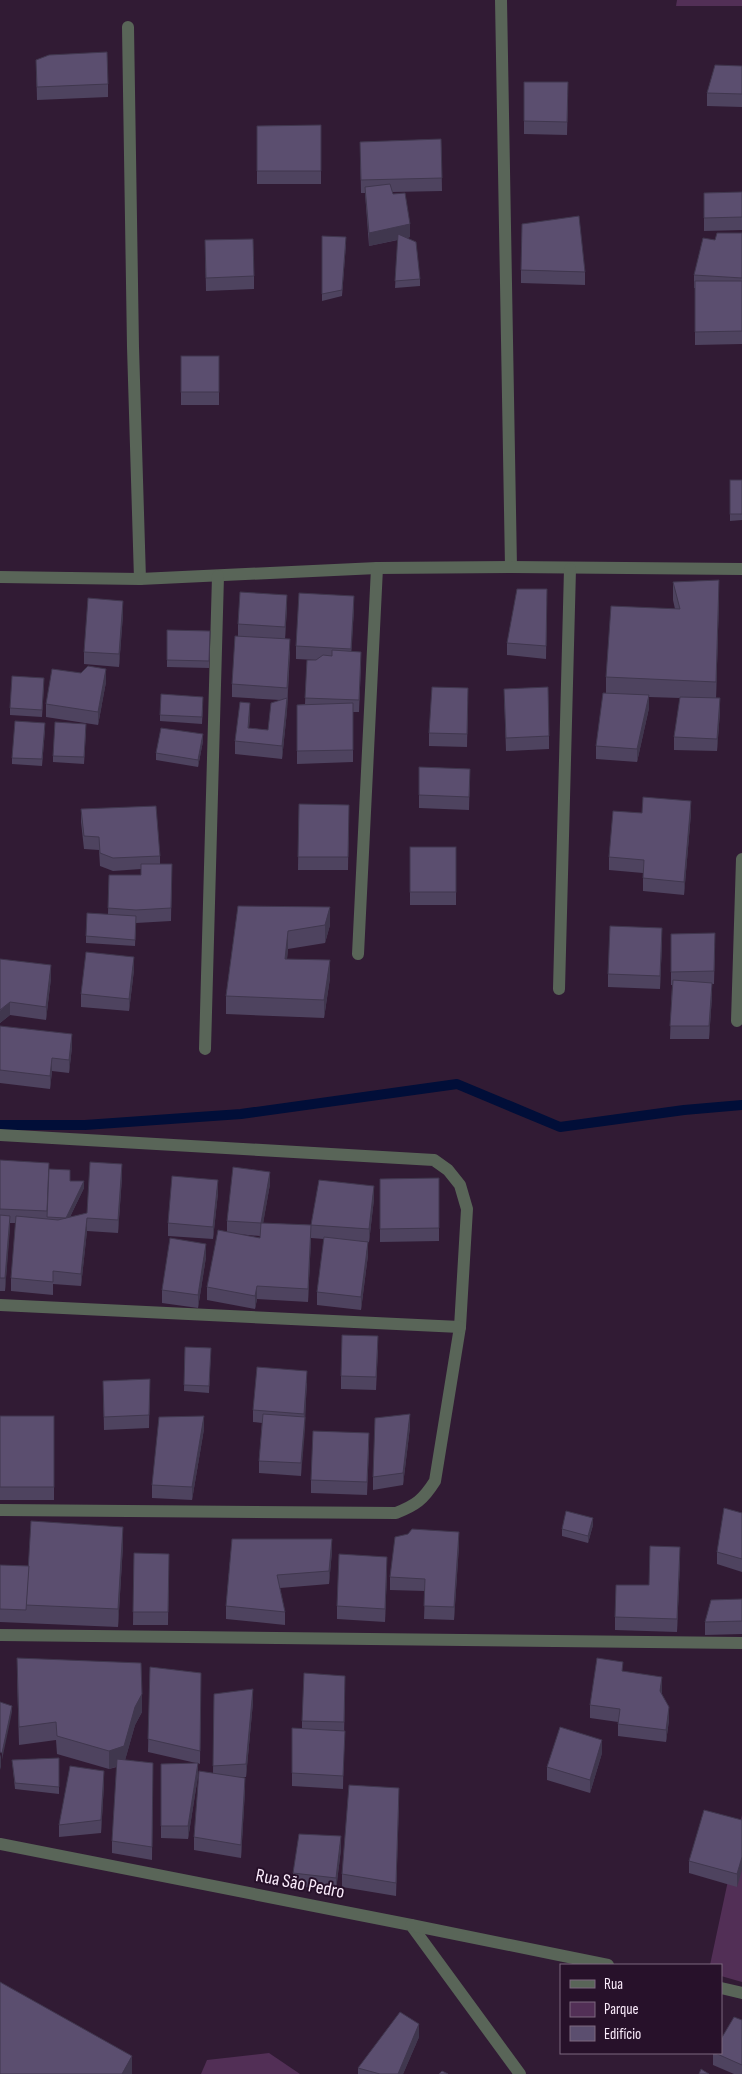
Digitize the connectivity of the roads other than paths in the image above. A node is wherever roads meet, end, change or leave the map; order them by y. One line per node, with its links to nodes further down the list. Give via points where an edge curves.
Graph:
1 (501, 0): 3 (street)
2 (128, 27): 9 (street)
3 (511, 567): 4 (street); 5 (street)
4 (377, 568): 7 (street); 11 (street)
5 (570, 569): 6 (street); 12 (street)
6 (742, 569)
7 (218, 576): 9 (street); 14 (street)
8 (0, 577): 9 (street)
9 (140, 579)
10 (742, 859): 13 (street)
11 (358, 954)
12 (559, 990)
13 (737, 1021)
14 (205, 1049)
15 (0, 1135): 17 (street, via 434,1160 460,1185 467,1209)
16 (0, 1306): 17 (street)
17 (460, 1327): 18 (street, via 435,1481 414,1506 396,1513)
18 (0, 1510)
19 (0, 1636): 20 (street)
20 (742, 1643)
21 (0, 1844): 22 (street, Rua São Pedro)
22 (411, 1924): 23 (street, Rua São Pedro); 26 (street)
23 (603, 1964)
24 (722, 1988): 25 (street)
25 (742, 1993)
26 (520, 2074)

